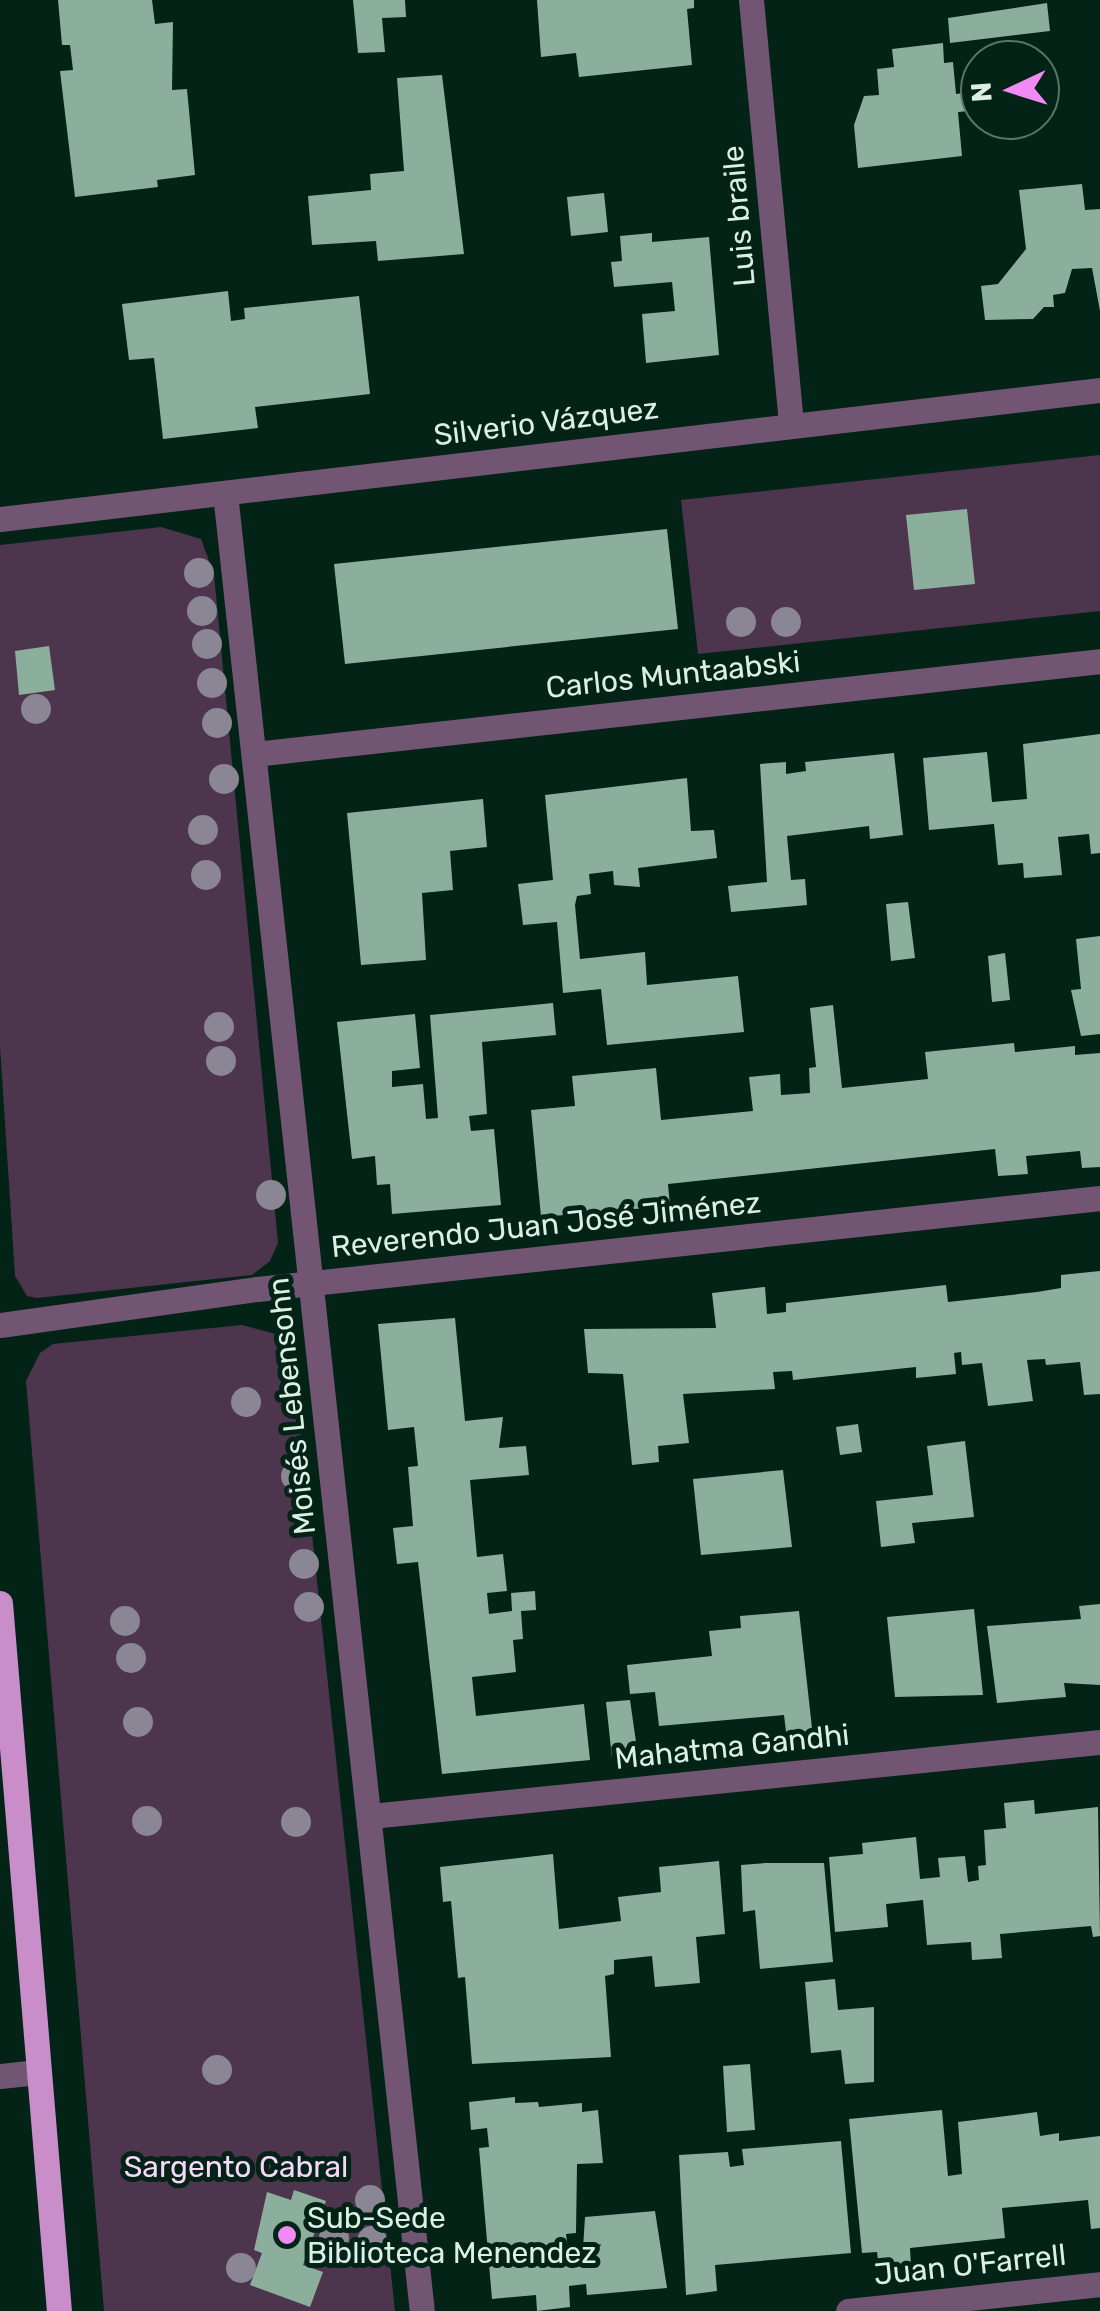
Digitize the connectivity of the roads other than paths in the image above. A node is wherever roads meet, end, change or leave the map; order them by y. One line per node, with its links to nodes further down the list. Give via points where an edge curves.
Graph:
1 (751, 0): 3 (street, Luis braile)
2 (1100, 390): 3 (street, Silverio Vázquez)
3 (791, 425): 4 (street, Silverio Vázquez)
4 (225, 494): 5 (street, Silverio Vázquez); 7 (street, Moisés Lebensohn)
5 (0, 519)
6 (1100, 661): 7 (street, Carlos Muntaabski)
7 (254, 754): 9 (street, Moisés Lebensohn)
8 (1100, 1198): 9 (street, Reverendo Juan José Jiménez)
9 (310, 1283): 10 (street, Reverendo Juan José Jiménez); 13 (street, Moisés Lebensohn)
10 (0, 1324)
11 (0, 1603): 14 (main road)
12 (1100, 1742): 13 (street, Mahatma Gandhi)
13 (371, 1816): 18 (street, Moisés Lebensohn)
14 (38, 2072): 15 (street); 17 (main road)
15 (0, 2076)
16 (1100, 2284): 19 (street, Juan O'Farrell)
17 (59, 2311)
18 (422, 2311)
19 (848, 2311)

